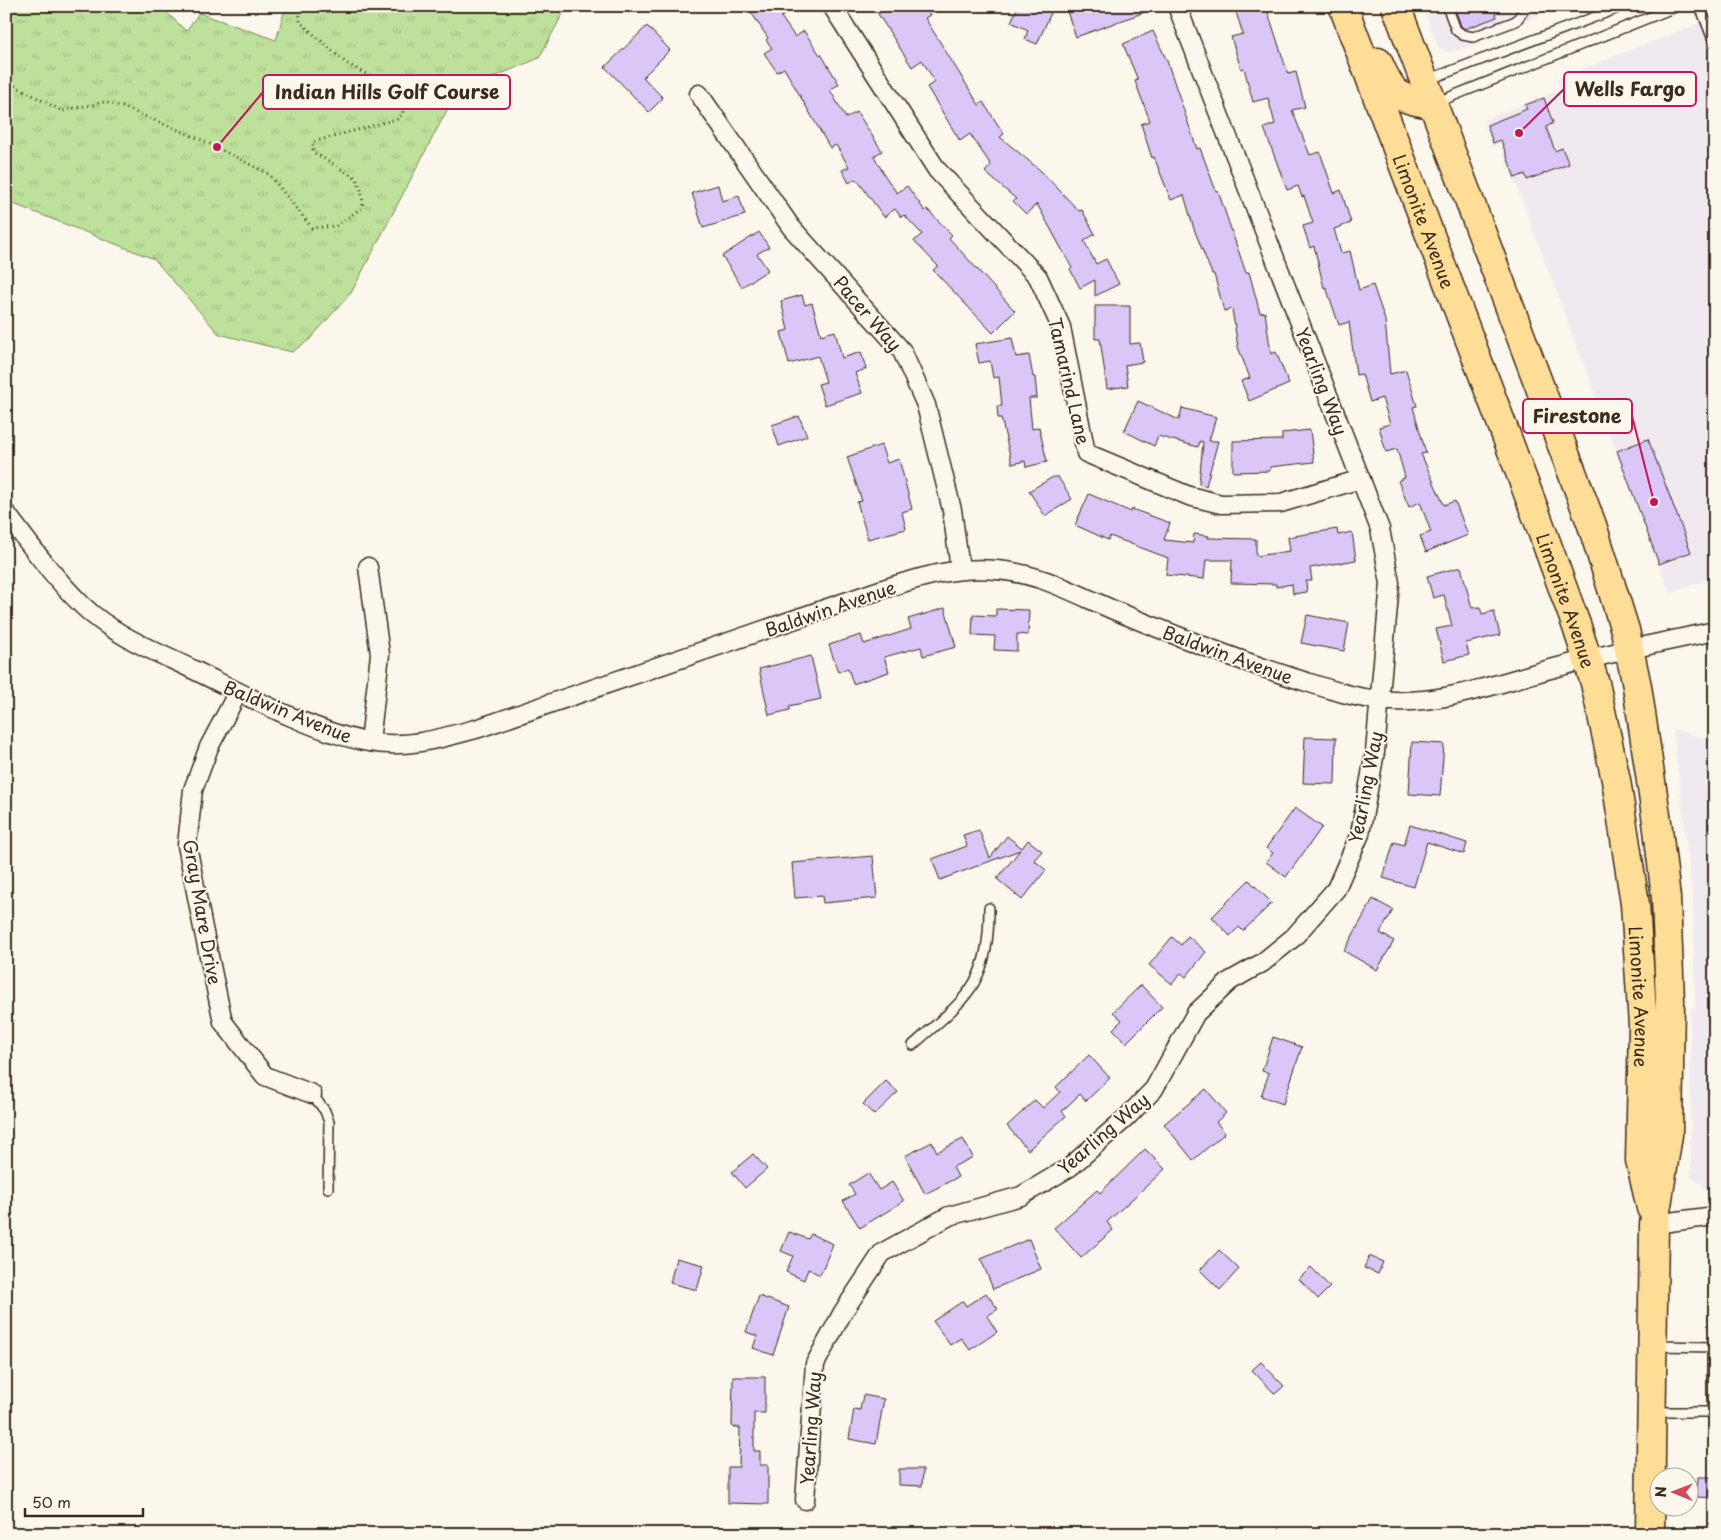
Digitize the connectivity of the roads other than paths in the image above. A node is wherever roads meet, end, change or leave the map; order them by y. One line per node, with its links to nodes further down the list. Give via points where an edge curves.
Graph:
1 (832, 6): 14 (street, Tamarind Lane, via 937,170 1038,277 1061,326 1086,453 1189,496 1221,504 1281,503)
2 (1177, 6): 14 (street, Yearling Way)
3 (1343, 6): 20 (main road, Limonite Avenue)
4 (1357, 6): 12 (main road, via 1390,88 1406,100)
5 (1396, 6): 12 (main road, Limonite Avenue)
6 (1447, 6): 7 (lane, via 1456,30 1473,37 1516,21 1524,10)
7 (1522, 6)
8 (1624, 6): 12 (lane)
9 (1678, 6): 12 (lane)
10 (1700, 6): 11 (lane)
11 (1715, 45)
12 (1428, 92): 19 (main road, Limonite Avenue, via 1592,525)
13 (699, 94): 17 (street, Pacer Way, via 790,227 902,351 926,404 952,510)
14 (1360, 478): 22 (street, Yearling Way, via 1380,529 1390,583)
15 (6, 513): 21 (street, Baldwin Avenue, via 40,559 84,607 143,646)
16 (368, 567): 23 (street, via 380,654)
17 (960, 569): 22 (street, Baldwin Avenue, via 999,570 1036,577 1197,645 1314,684); 23 (street, Baldwin Avenue, via 922,576 882,589 479,728 421,744)
18 (1715, 631): 19 (street, Baldwin Avenue)
19 (1630, 649): 20 (street, Baldwin Avenue); 29 (main road, Limonite Avenue, via 1666,898 1670,1001 1668,1135)
20 (1588, 659): 22 (street, Baldwin Avenue, via 1464,694 1423,702); 29 (main road, Limonite Avenue, via 1616,780 1636,904 1643,1026 1640,1160)
21 (238, 692): 23 (street, Baldwin Avenue, via 336,734); 26 (street, Gray Mare Drive, via 209,747 193,790 187,845 224,1022 265,1076)
22 (1379, 700): 34 (street, Yearling Way, via 1375,752 1360,834 1336,889 1294,937 1262,963 1230,981 1196,1012 1154,1089 1070,1167 1021,1196 949,1216 882,1253 843,1312 815,1364)
23 (370, 742)
24 (989, 908): 25 (lane, via 984,960 972,989)
25 (913, 1045)
26 (312, 1094): 27 (lane, via 329,1122)
27 (328, 1188)
28 (1715, 1216): 29 (street)
29 (1654, 1224): 30 (main road, Limonite Avenue)
30 (1653, 1346): 31 (lane); 32 (main road, Limonite Avenue)
31 (1713, 1347): 33 (lane)
32 (1652, 1412): 33 (lane); 35 (main road, Limonite Avenue)
33 (1713, 1412)
34 (805, 1500)
35 (1650, 1534)

